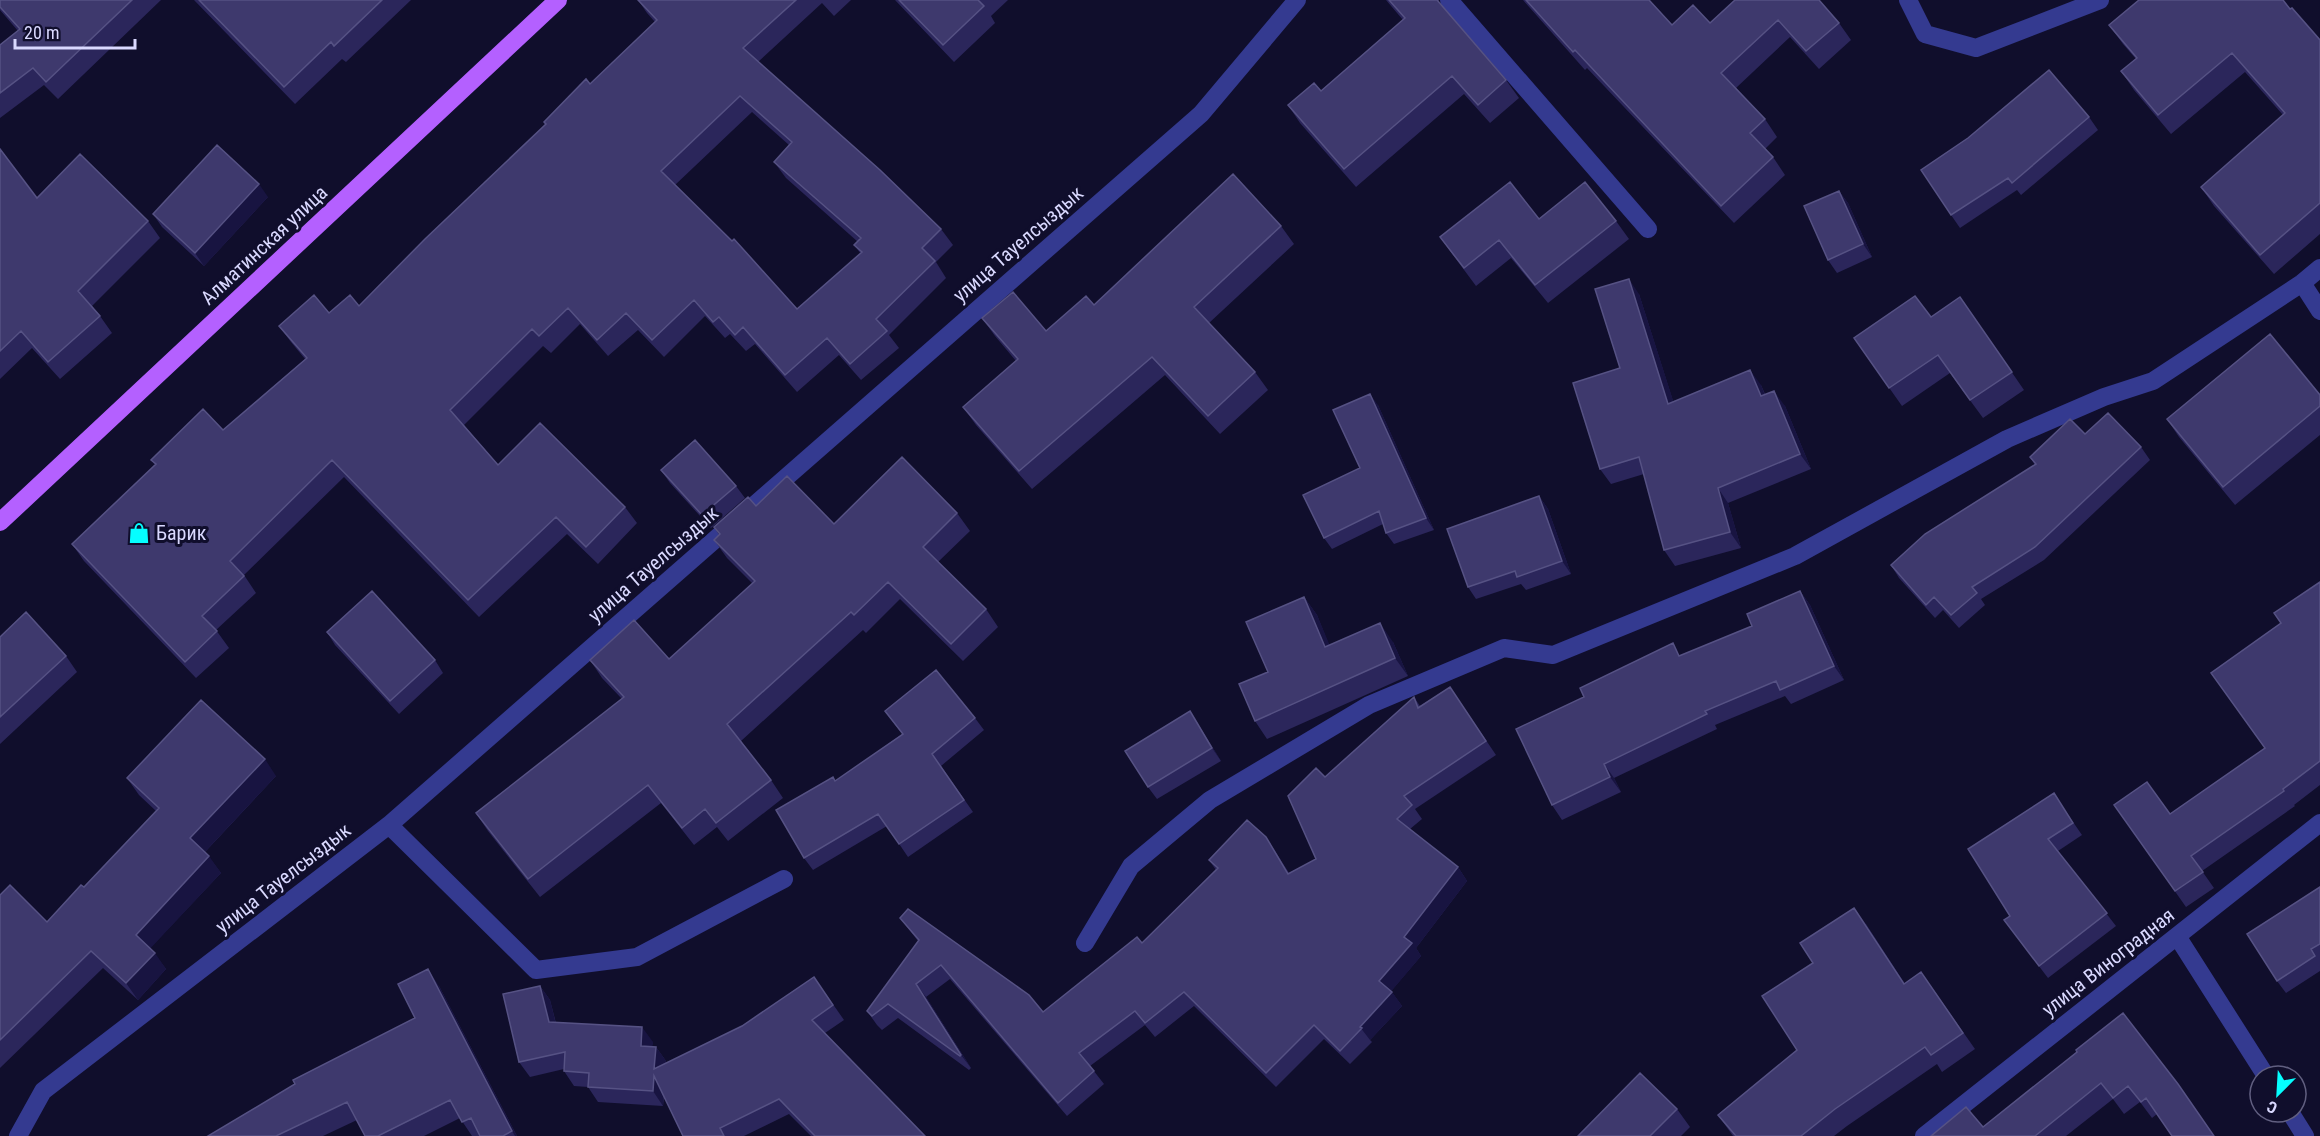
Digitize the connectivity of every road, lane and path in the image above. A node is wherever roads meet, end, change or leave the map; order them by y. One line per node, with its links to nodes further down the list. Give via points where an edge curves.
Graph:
1 (558, 0): 10 (main road, Алматинская улица)
2 (1297, 0): 12 (street, улица Тауелсыздык, via 1201,114)
3 (1449, 0): 6 (street)
4 (1908, 0): 5 (street, via 1925,34 1976,48)
5 (2100, 0)
6 (1648, 229)
7 (2320, 268): 8 (street)
8 (2302, 283): 9 (street); 15 (street, via 2153,381 2104,397 2007,439 1795,556 1553,655 1504,648 1369,705 1210,800 1131,866)
9 (2320, 311)
10 (0, 522)
11 (2320, 823): 14 (street, улица Виноградная)
12 (389, 825): 13 (street, via 536,970 637,957); 17 (street, улица Тауелсыздык, via 43,1091)
13 (784, 879)
14 (2176, 936): 16 (street); 18 (street, улица Виноградная)
15 (1084, 943)
16 (2258, 1064)
17 (18, 1136)
18 (1924, 1136)

